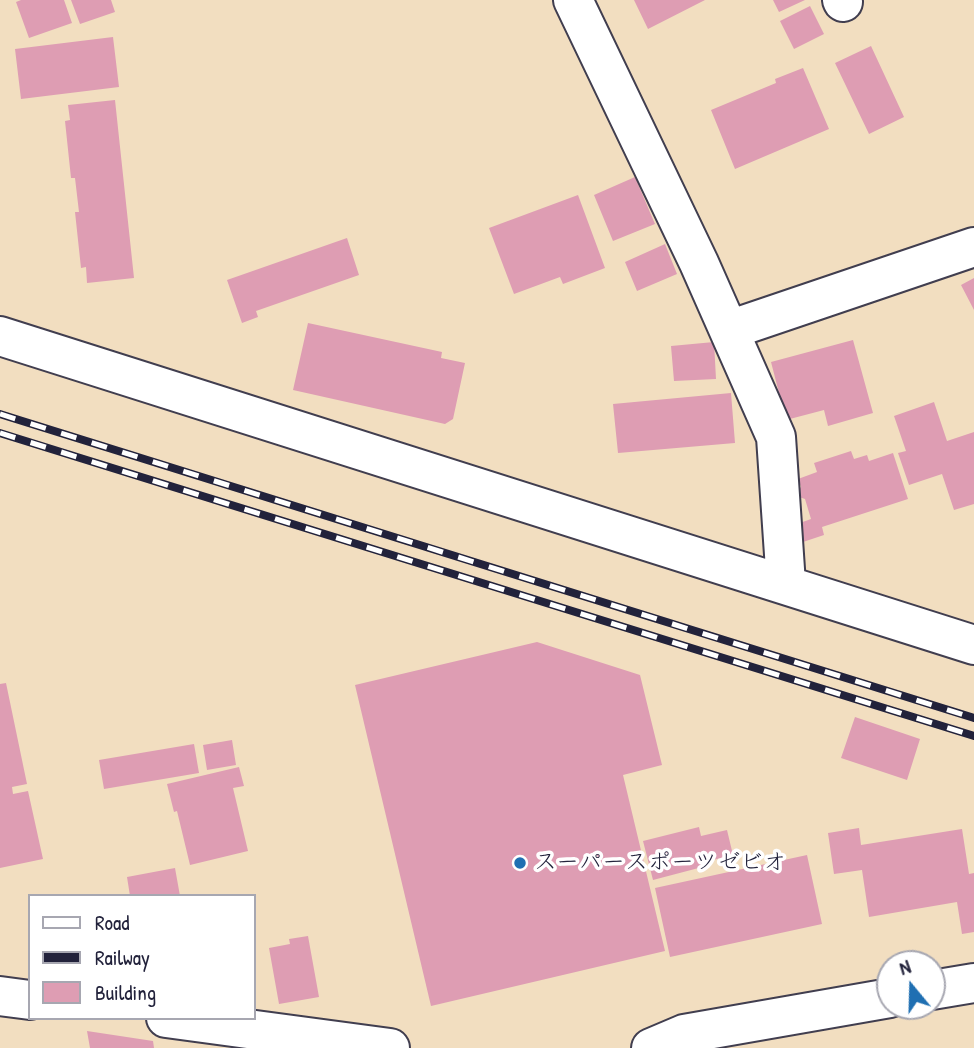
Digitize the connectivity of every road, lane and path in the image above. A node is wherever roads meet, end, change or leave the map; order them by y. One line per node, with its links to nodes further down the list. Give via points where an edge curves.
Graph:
1 (573, 0): 3 (main road)
2 (974, 247): 3 (main road)
3 (729, 330): 5 (main road, via 776,437)
4 (0, 335): 5 (main road)
5 (786, 584): 6 (main road)
6 (974, 645)
7 (974, 983): 8 (main road)
8 (946, 988)
9 (0, 996): 10 (main road)
10 (28, 1000)
11 (876, 1000): 14 (main road, via 684,1034)
12 (181, 1020): 13 (main road)
13 (390, 1048)
14 (651, 1048)

